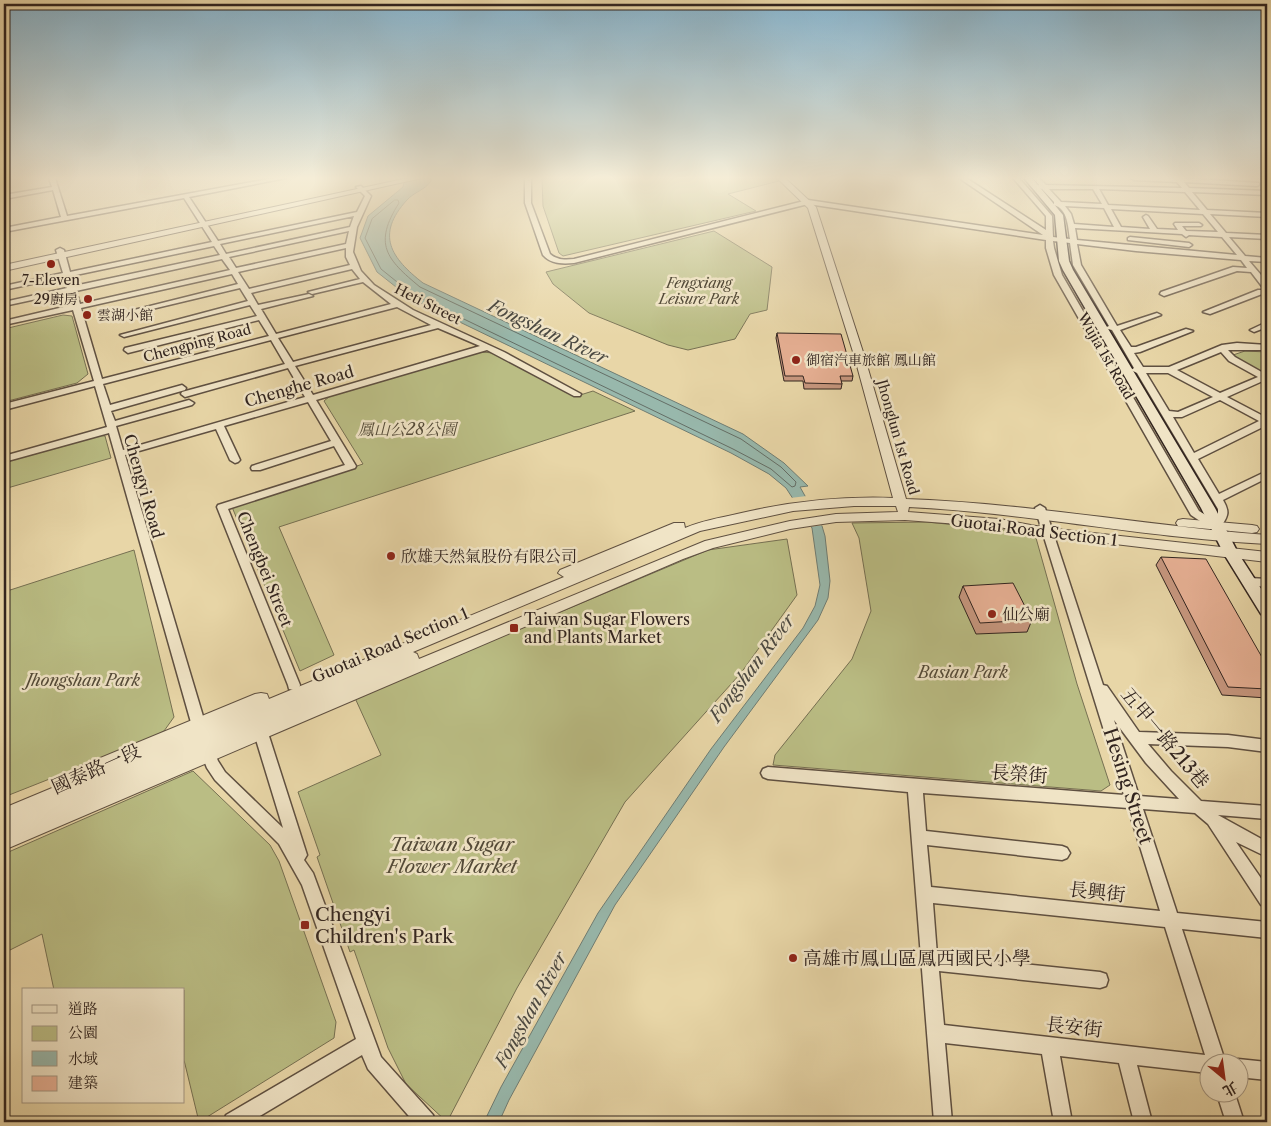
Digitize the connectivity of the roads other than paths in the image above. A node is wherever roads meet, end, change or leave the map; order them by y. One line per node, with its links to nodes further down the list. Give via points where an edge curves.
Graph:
1 (163, 231): 27 (street)
2 (207, 231): 24 (street)
3 (278, 231): 24 (street)
4 (342, 231): 28 (street)
5 (353, 231): 25 (street, Heti Street)
6 (538, 231): 7 (street, via 550,259 565,262)
7 (692, 231)
8 (819, 231): 93 (street, Jhonglun 1st Road)
9 (999, 231): 23 (street)
10 (1044, 231): 23 (street)
11 (1050, 231): 23 (street, Wujia 1st Road)
12 (1061, 231): 23 (main road, Wujia 1st Road)
13 (1068, 231): 23 (street, Wujia 1st Road)
14 (1123, 231): 22 (street)
15 (1148, 231): 16 (street)
16 (1155, 231): 19 (street)
17 (1183, 231): 19 (street)
18 (1219, 231): 20 (street)
19 (1185, 233): 20 (street); 22 (street, via 1190,242)
20 (1223, 235): 21 (street); 29 (street)
21 (1267, 237)
22 (1130, 239): 26 (street)
23 (1062, 240): 26 (street); 38 (street, Wujia 1st Road, via 1052,260); 39 (main road, Wujia 1st Road, via 1064,261); 40 (street, Wujia 1st Road)
24 (216, 244): 28 (street); 36 (street)
25 (349, 245): 32 (street, Heti Street); 35 (street)
26 (1136, 249): 29 (street)
27 (61, 253): 31 (street); 33 (street); 36 (street, Chengyi Road)
28 (224, 256): 35 (street); 44 (street)
29 (1243, 259): 30 (street); 34 (street)
30 (1267, 260)
31 (4, 261)
32 (354, 266): 37 (street, Heti Street); 43 (street)
33 (4, 268)
34 (1251, 270): 41 (street); 46 (street, via 1236,269)
35 (234, 271): 43 (street); 49 (street)
36 (68, 275): 42 (street); 44 (street, Chengyi Road)
37 (364, 280): 48 (street, Heti Street); 50 (street)
38 (1065, 286): 39 (street); 57 (street, Wujia 1st Road)
39 (1078, 286): 40 (street); 58 (main road, Wujia 1st Road)
40 (1090, 287): 59 (street, Wujia 1st Road)
41 (1267, 287)
42 (4, 288)
43 (244, 289): 50 (street); 53 (street)
44 (73, 290): 47 (street); 49 (street, Chengyi Road)
45 (1267, 292): 51 (street)
46 (1164, 294)
47 (4, 304)
48 (396, 305): 56 (street, Heti Street); 63 (street, Chengping Road)
49 (78, 307): 54 (street); 74 (street, Chengyi Road)
50 (256, 309): 62 (street); 63 (street); 67 (street)
51 (1208, 312)
52 (1156, 315): 59 (street)
53 (110, 317)
54 (4, 323)
55 (1267, 324): 61 (street)
56 (439, 325): 64 (street, Heti Street); 69 (street)
57 (1089, 328): 58 (street); 70 (street, Wujia 1st Road)
58 (1102, 328): 59 (street); 71 (main road, Wujia 1st Road)
59 (1114, 328): 68 (street, Wujia 1st Road)
60 (1189, 330): 68 (street, via 1137,350)
61 (1254, 330)
62 (124, 335)
63 (273, 337): 69 (street); 74 (street, Chengping Road)
64 (487, 347): 75 (street, Heti Street); 77 (street, Chenghe Road)
65 (1267, 347): 66 (street)
66 (1222, 348): 72 (street); 73 (street, via 1232,359)
67 (128, 350)
68 (1128, 350): 71 (street, Wujia 1st Road)
69 (290, 365): 77 (street); 80 (street)
70 (1113, 370): 71 (street); 99 (street, Wujia 1st Road, via 1196,513)
71 (1134, 370): 72 (street); 81 (street, Wujia 1st Road); 99 (main road, Wujia 1st Road)
72 (1170, 370): 76 (street)
73 (1266, 378): 76 (street)
74 (100, 382): 79 (street, Chengping Road); 80 (street, Chengyi Road)
75 (577, 394)
76 (1220, 397): 81 (street, via 1179,414); 82 (street)
77 (310, 398): 83 (street, Chenghe Road); 85 (street)
78 (189, 403): 84 (street)
79 (4, 407)
80 (107, 409): 84 (street, Chengyi Road)
81 (1166, 414): 87 (street, Wujia 1st Road)
82 (1267, 421): 87 (street)
83 (219, 425): 86 (street, Chenghe Road); 89 (street)
84 (111, 427): 86 (street, Chengyi Road); 88 (street)
85 (337, 442): 90 (street); 106 (street, Chengbei Street, via 351,466 222,507)
86 (119, 454): 109 (street, Chengyi Road)
87 (1192, 458): 92 (street, Wujia 1st Road)
88 (4, 459)
89 (235, 460)
90 (256, 468)
91 (1267, 474): 92 (street, via 1223,497)
92 (1216, 497): 99 (street, Wujia 1st Road, via 1223,509)
93 (901, 505): 94 (street, Guotai Road Section 1); 94 (street, Guotai Road Section 1); 96 (street, Guotai Road Section 1, via 974,520); 96 (street, Guotai Road Section 1, via 946,495)
94 (830, 508): 95 (street); 95 (street)
95 (787, 514): 106 (street, Guotai Road Section 1, via 740,510 655,534); 107 (street, Guotai Road Section 1, via 678,556); 109 (street, Guotai Road Section 1, via 705,536)
96 (1044, 520): 99 (street, Guotai Road Section 1); 99 (street, Guotai Road Section 1); 105 (street, Hesing Street)
97 (1267, 531): 99 (street)
98 (1267, 540): 99 (street)
99 (1224, 541): 100 (street); 101 (street); 102 (main road, Wujia 1st Road)
100 (1267, 549)
101 (1267, 557)
102 (1250, 582): 103 (street); 104 (main road, Wujia 1st Road)
103 (1267, 583)
104 (1267, 610)
105 (1092, 673): 108 (street, 五甲一路213巷); 114 (street, Hesing Street)
106 (294, 686): 109 (street, Guotai Road Section 1)
107 (262, 732): 109 (street, Guotai Road Section 1); 125 (street)
108 (1136, 738): 110 (street, via 1228,741); 116 (street, 五甲一路213巷)
109 (203, 739): 112 (street, Guotai Road Section 1); 115 (street, Guotai Road Section 1); 118 (street, 國泰路一段); 125 (street, Chengyi Road, via 220,776 284,839)
110 (1267, 746)
111 (768, 773): 113 (street, 長榮街)
112 (127, 784): 120 (street, 國泰路一段); 122 (street, Guotai Road Section 1)
113 (915, 786): 114 (street, 長榮街); 121 (street)
114 (1134, 802): 116 (street, 長榮街); 128 (street, Hesing Street)
115 (4, 806)
116 (1197, 806): 117 (street, 長榮街); 119 (street, 五甲一路213巷)
117 (1267, 812)
118 (4, 816)
119 (1212, 818): 123 (street, 五甲一路213巷); 127 (street)
120 (4, 832)
121 (918, 837): 124 (street); 126 (street)
122 (4, 842)
123 (1267, 850)
124 (1062, 853)
125 (307, 880): 133 (street)
126 (923, 894): 128 (street, 長興街); 130 (street)
127 (1267, 900)
128 (1171, 920): 129 (street, 長興街); 135 (street, Hesing Street)
129 (1267, 930)
130 (929, 962): 131 (street); 132 (street)
131 (1100, 980)
132 (935, 1033): 134 (street, 長安街); 143 (street)
133 (366, 1043): 141 (street); 142 (street, via 374,1063)
134 (1049, 1046): 136 (street, 長安街); 144 (street)
135 (1214, 1054)
136 (1126, 1055): 137 (street, 長安街); 145 (street)
137 (1198, 1063)
138 (1248, 1069): 139 (street)
139 (1267, 1071)
140 (1230, 1104): 146 (street)
141 (240, 1121)
142 (426, 1122)
143 (943, 1122)
144 (1063, 1122)
145 (1143, 1122)
146 (1236, 1122)

